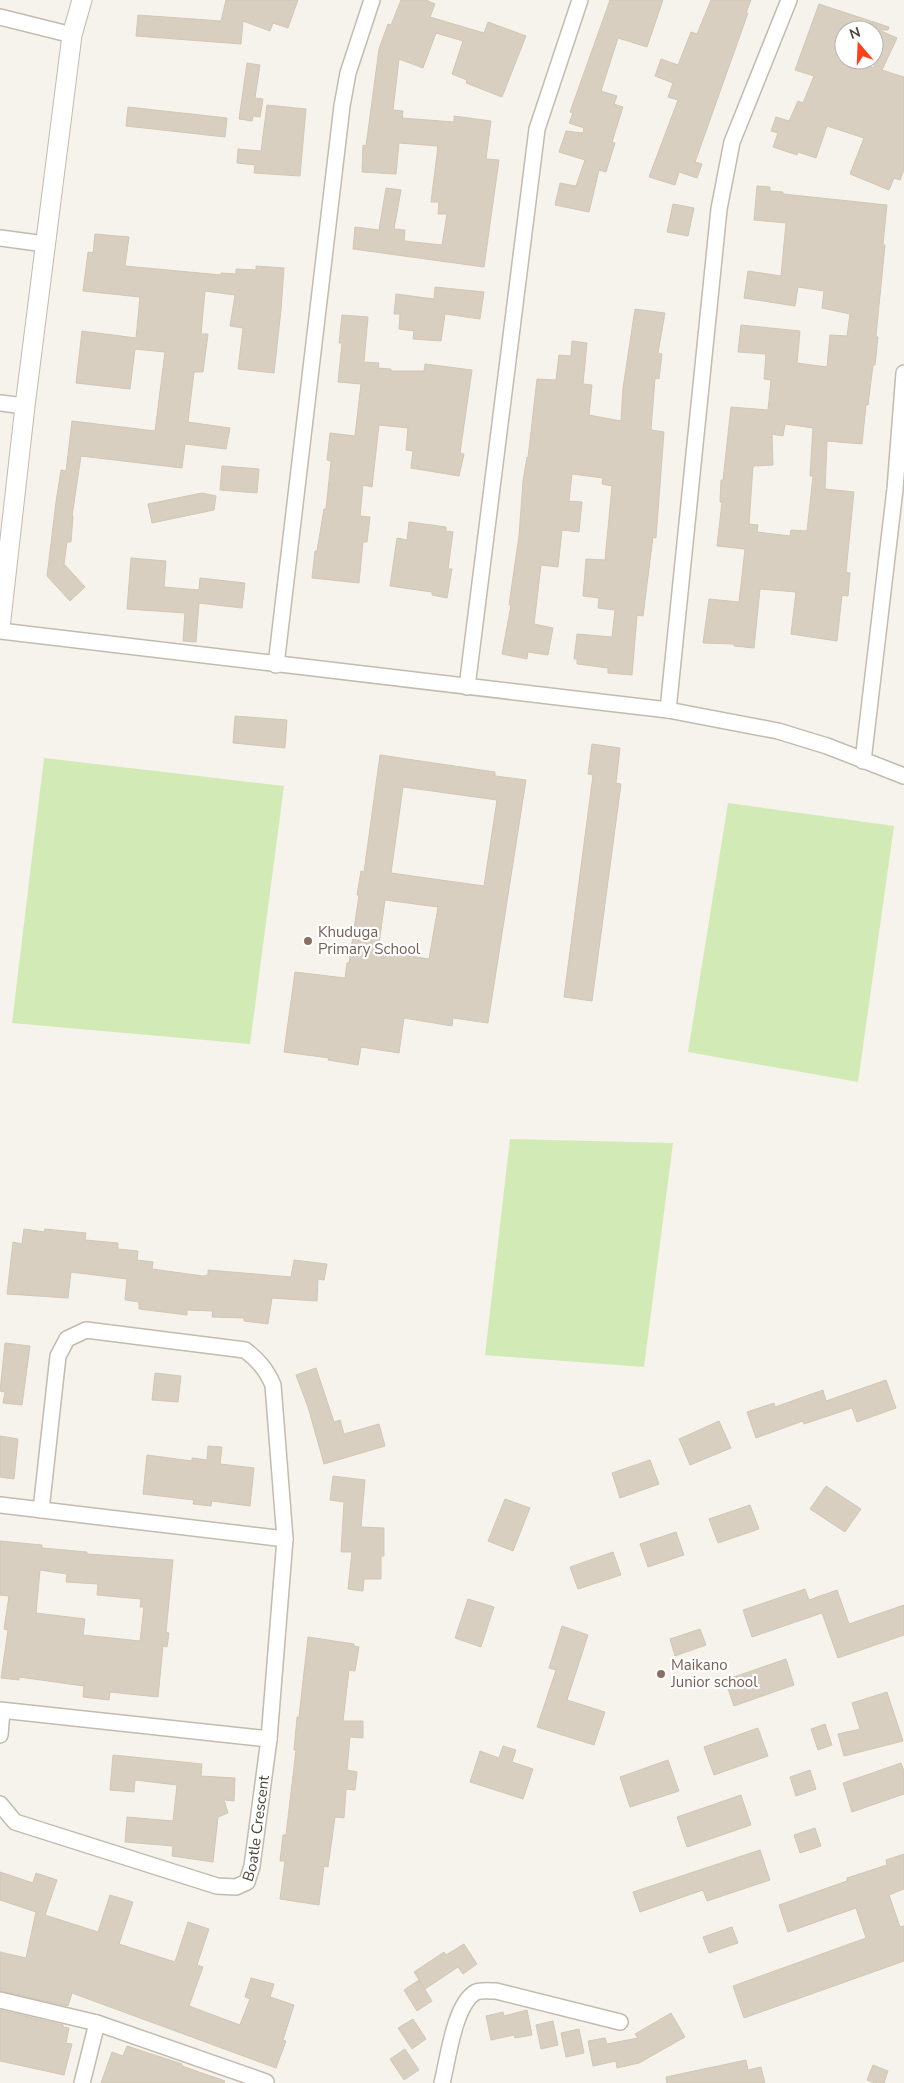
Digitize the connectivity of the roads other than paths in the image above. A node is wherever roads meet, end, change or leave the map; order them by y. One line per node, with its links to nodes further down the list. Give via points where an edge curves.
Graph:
1 (82, 0): 6 (street)
2 (372, 0): 13 (street, via 348,73 342,106)
3 (580, 0): 14 (street, via 537,129)
4 (789, 0): 15 (street, via 732,142 719,209)
5 (0, 17): 6 (street)
6 (72, 35): 8 (street)
7 (0, 238): 8 (street)
8 (45, 244): 11 (street)
9 (904, 374): 16 (street, via 895,489)
10 (0, 403): 11 (street)
11 (25, 406): 12 (street)
12 (0, 630): 13 (street)
13 (276, 665): 14 (street)
14 (467, 687): 15 (street)
15 (668, 710): 16 (street, via 778,731)
16 (862, 761): 17 (street)
17 (904, 776)
18 (0, 1505): 19 (street)
19 (41, 1510): 20 (street); 20 (street, Boatle Crescent, via 58,1356 67,1339 86,1330 245,1350 258,1360 274,1385)
20 (285, 1539): 23 (street, Boatle Crescent)
21 (1, 1710): 22 (street); 23 (street)
22 (0, 1735)
23 (269, 1738): 24 (street, Boatle Crescent, via 252,1866 246,1882 236,1887 217,1886 15,1822)
24 (0, 1804)
25 (0, 2000): 27 (street)
26 (620, 2022): 30 (street, via 496,1991 478,1991 467,1999 460,2012)
27 (97, 2023): 28 (street); 29 (street)
28 (266, 2082)
29 (82, 2083)
30 (442, 2083)

